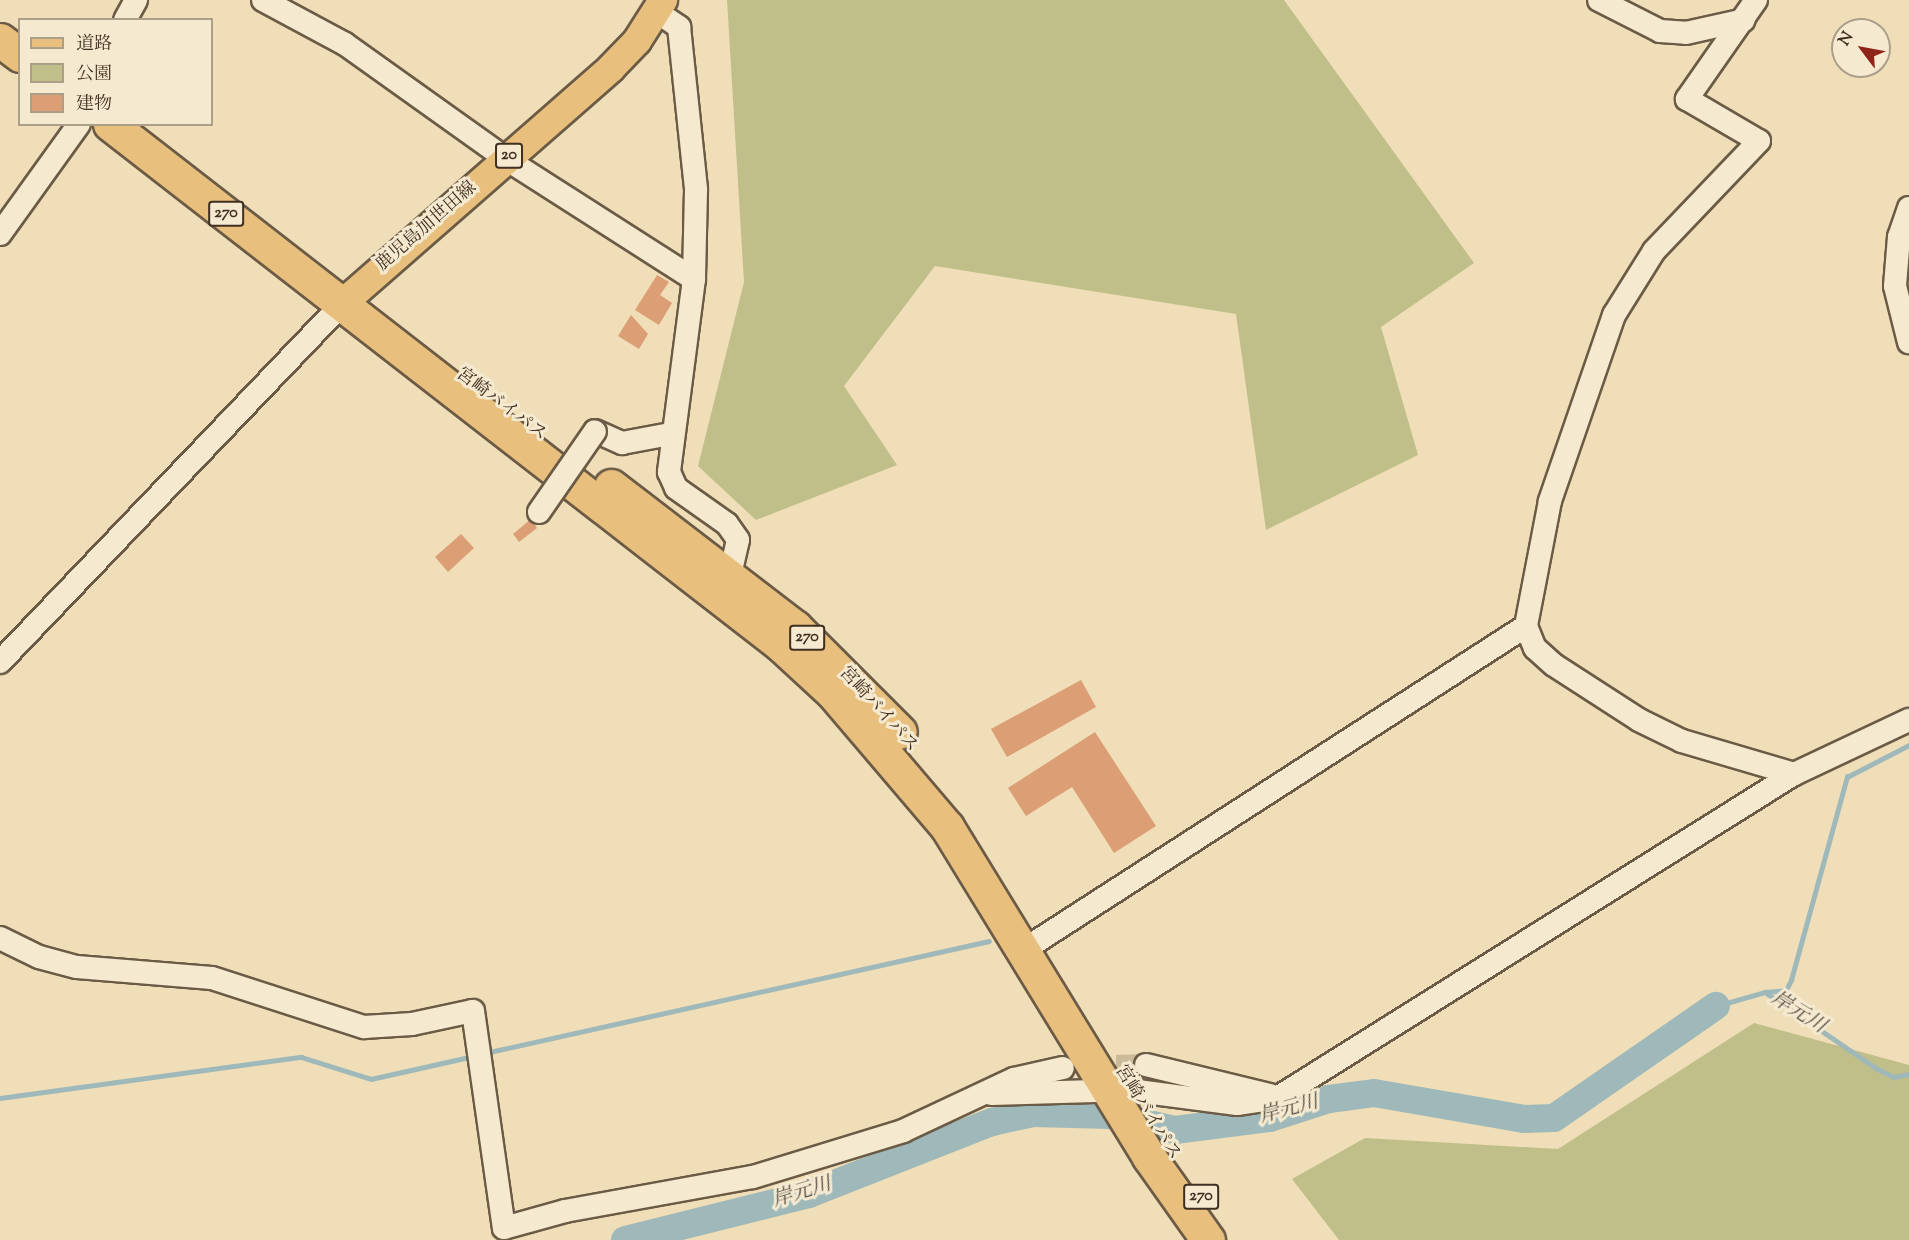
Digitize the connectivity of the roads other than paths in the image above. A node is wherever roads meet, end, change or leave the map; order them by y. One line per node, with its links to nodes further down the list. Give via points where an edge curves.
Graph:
1 (136, 0): 6 (street)
2 (263, 0): 12 (street, via 345,44)
3 (1599, 0): 7 (street, via 1660,31 1686,33)
4 (1756, 0): 7 (street)
5 (660, 6): 12 (main road, 鹿児島加世田線 / 20, via 611,68); 16 (street, via 679,27 696,190)
6 (126, 18)
7 (1744, 20): 22 (street, via 1687,99 1759,141 1654,251 1614,315 1550,501)
8 (0, 40): 9 (highway)
9 (18, 54)
10 (77, 126): 13 (street)
11 (113, 126): 17 (highway, 宮崎バイパス / 270)
12 (506, 159): 16 (street); 17 (main road, 鹿児島加世田線 / 20)
13 (8, 200): 15 (street)
14 (1909, 208): 18 (street, via 1899,237 1895,286)
15 (0, 234)
16 (694, 279): 19 (street)
17 (343, 303): 21 (highway, 宮崎バイパス / 270, via 437,357); 23 (street); 27 (highway, 宮崎バイパス / 270, via 425,374 781,645 833,693 947,826)
18 (1909, 342)
19 (670, 434): 20 (street, bridge, via 622,443 595,431); 21 (street, via 669,472 676,488 727,525 738,540)
20 (539, 512)
21 (730, 574): 27 (highway, 宮崎バイパス / 270, via 828,656 900,732 962,809)
22 (1526, 626): 25 (street, via 1535,648 1554,665 1639,720 1682,741); 27 (street)
23 (0, 662)
24 (1909, 720): 25 (street)
25 (1794, 774): 29 (street, via 1279,1097 1237,1104)
26 (0, 938): 30 (street, via 39,957 76,967 212,978 364,1026 412,1024 472,1011 504,1228 565,1211 753,1177 903,1131)
27 (1034, 944): 29 (highway, 宮崎バイパス / 270)
28 (1063, 1068): 30 (street, via 1014,1079)
29 (1128, 1090): 30 (street); 31 (highway, 宮崎バイパス / 270)
30 (981, 1094)
31 (1160, 1155): 32 (highway, 宮崎バイパス / 270); 33 (highway, 宮崎バイパス / 270)
32 (1208, 1240)
33 (1232, 1240)

